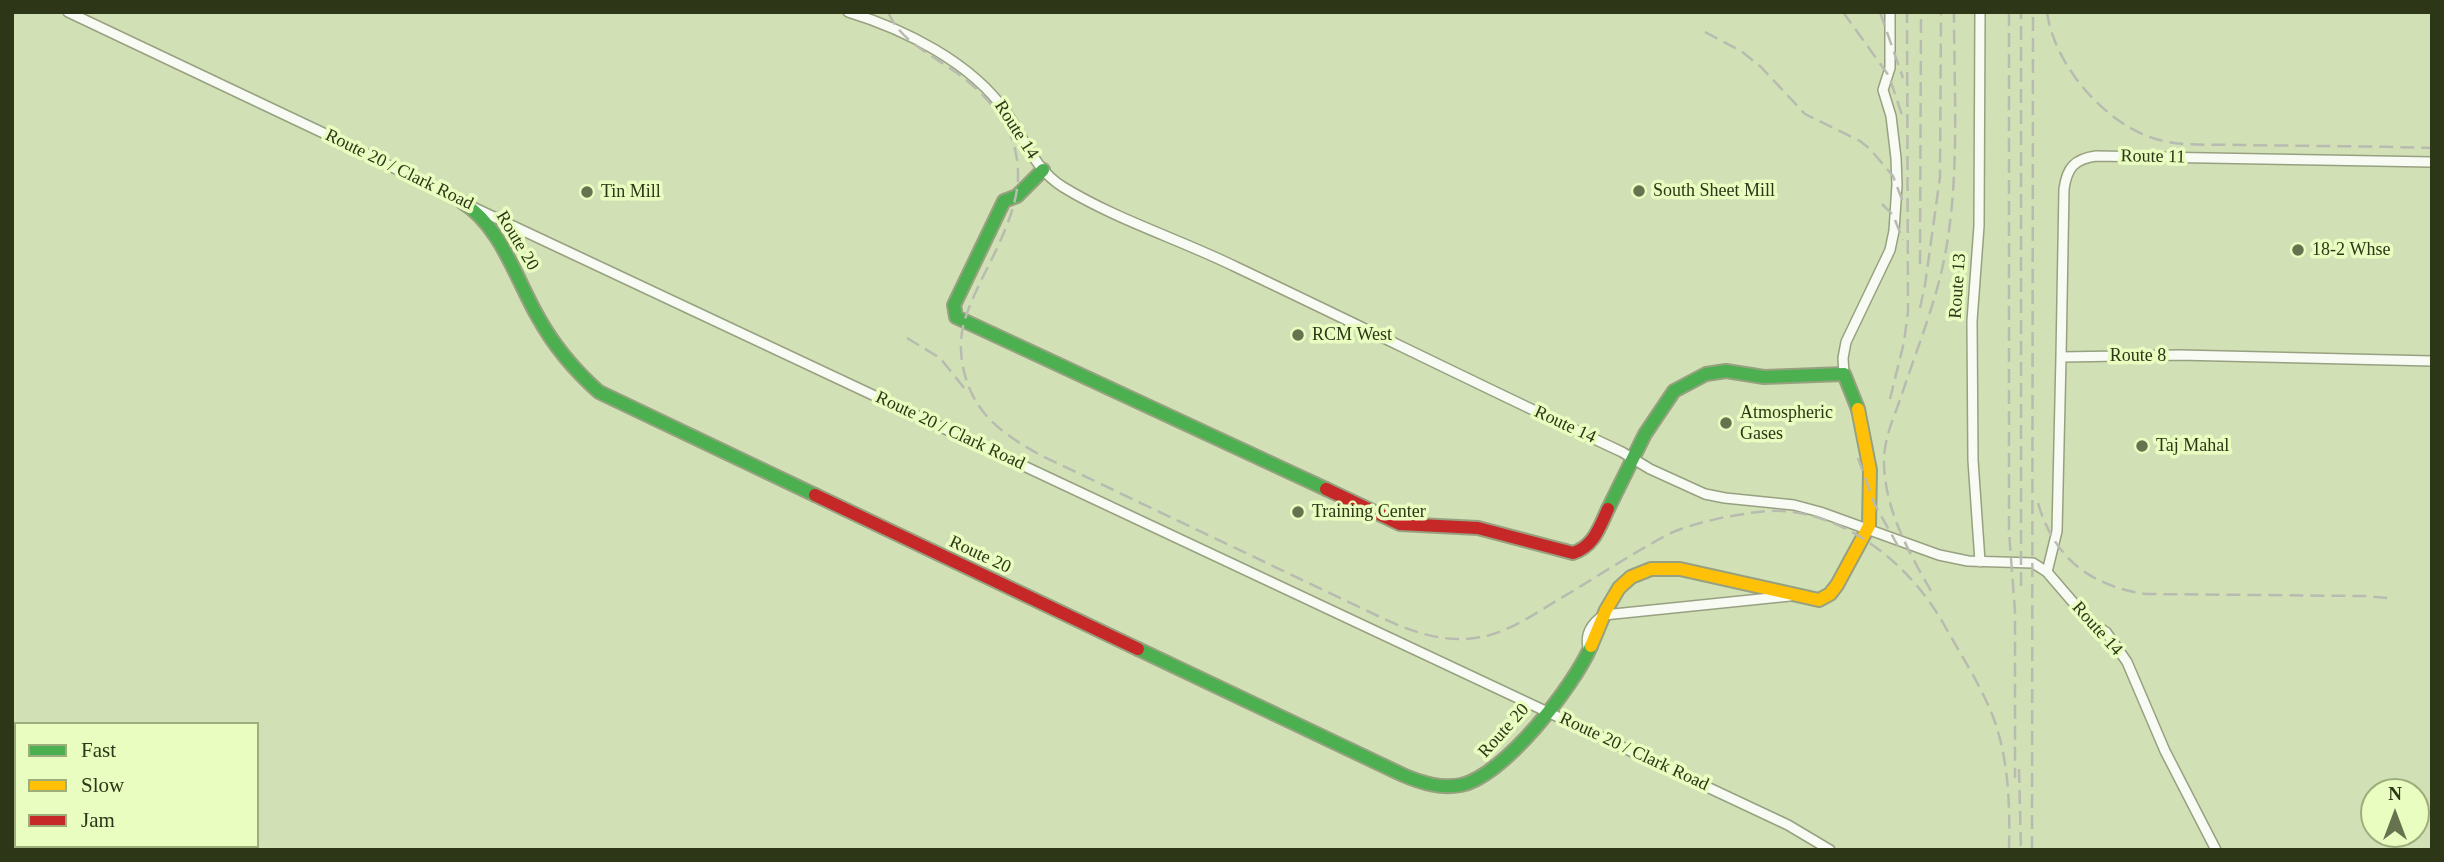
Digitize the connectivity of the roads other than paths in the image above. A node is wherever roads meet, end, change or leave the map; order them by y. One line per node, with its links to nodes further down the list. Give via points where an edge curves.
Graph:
1 (68, 12): 7 (street, Route 20 / Clark Road)
2 (848, 12): 6 (street, Route 14, via 931,47 966,71 991,93)
3 (1890, 12): 10 (street, via 1890,68 1883,90 1896,158 1894,230 1890,250 1846,342)
4 (1980, 12): 13 (street, Route 13, via 1979,226 1972,321 1973,460)
5 (2432, 162): 8 (street, Route 11, via 2096,156 2073,163 2064,189)
6 (1043, 170): 11 (street, Route 14, via 1060,186 1099,206); 11 (street, via 1017,196 1004,201 954,305 956,317 1400,524 1478,528 1573,553 1591,543)
7 (462, 202): 17 (street, Route 20 / Clark Road); 17 (street, Route 20, via 489,226 563,358 599,392 1402,775 1442,787 1479,780 1507,759)
8 (2061, 357): 9 (street, Route 8); 14 (street, via 2057,531)
9 (2432, 361)
10 (1844, 374): 11 (street, via 1706,374 1674,391); 12 (street, via 1852,387 1871,468)
11 (1634, 459): 12 (street, Route 14, via 1705,494 1794,505)
12 (1869, 530): 13 (street, Route 14, via 1939,555); 15 (street, via 1858,542 1832,594 1819,600)
13 (1980, 562): 14 (street, Route 14, via 2033,563)
14 (2047, 572): 19 (street, Route 14, via 2083,614 2106,632 2127,662 2165,751)
15 (1798, 595): 16 (street); 16 (street, via 1659,567 1625,581)
16 (1604, 615): 17 (street, via 1581,668)
17 (1546, 711): 18 (street, Route 20 / Clark Road, via 1788,825)
18 (1830, 850)
19 (2216, 850)

